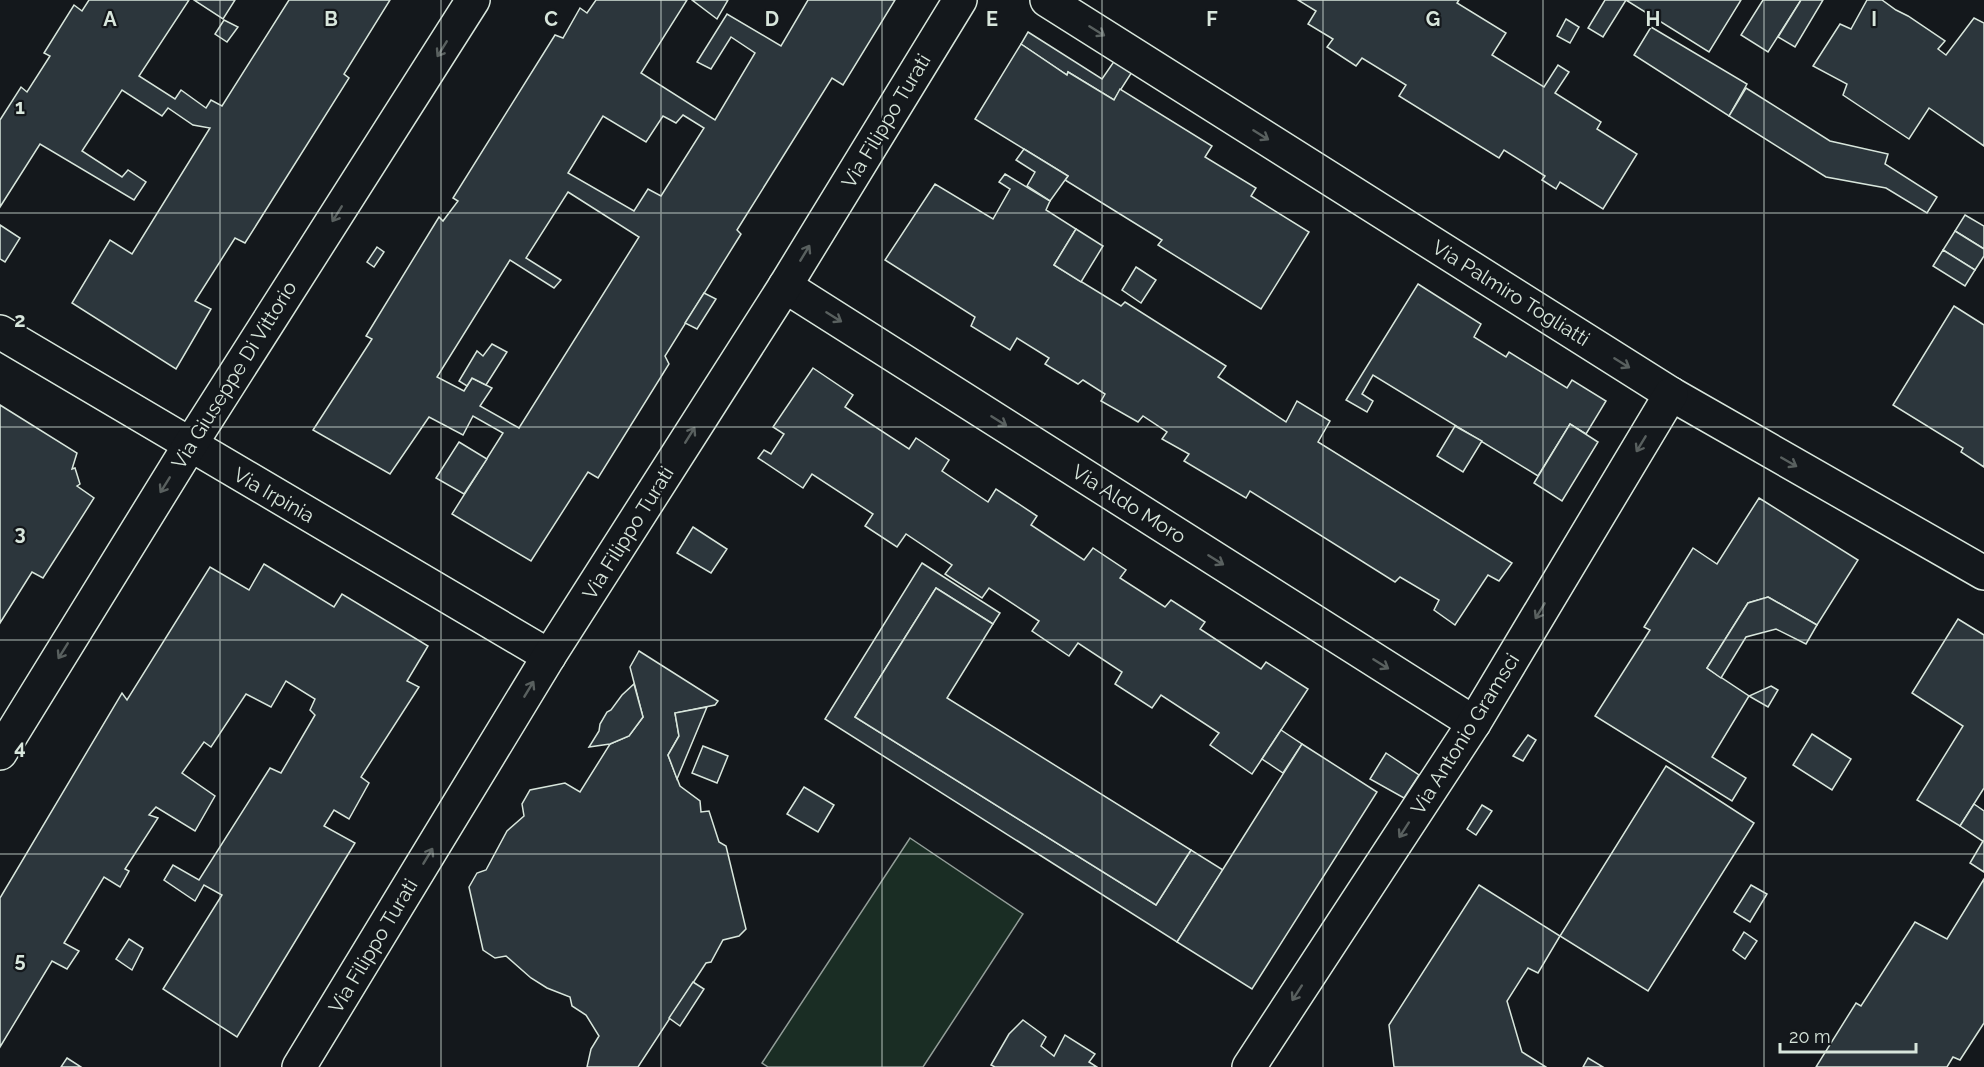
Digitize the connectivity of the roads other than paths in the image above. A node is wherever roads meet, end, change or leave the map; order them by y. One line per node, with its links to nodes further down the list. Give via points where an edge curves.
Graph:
1 (473, 0): 7 (street, Via Giuseppe Di Vittorio, one-way to 7)
2 (960, 0): 4 (street, Via Filippo Turati, one-way to 2)
3 (1047, 0): 6 (street, Via Palmiro Togliatti, one-way to 6)
4 (785, 286): 9 (street, Via Filippo Turati, one-way to 4); 10 (street, Via Aldo Moro, one-way to 10)
5 (0, 332): 7 (street, Via Irpinia)
6 (1671, 394): 8 (street, Via Palmiro Togliatti, one-way to 8); 10 (street, Via Antonio Gramsci, one-way to 10)
7 (190, 445): 9 (street, Via Irpinia); 11 (street, Via Giuseppe Di Vittorio, one-way to 11)
8 (1984, 573)
9 (549, 656): 12 (street, Via Filippo Turati, one-way to 9)
10 (1473, 723): 13 (street, Via Antonio Gramsci, one-way to 13)
11 (0, 753)
12 (299, 1067)
13 (1249, 1067)

